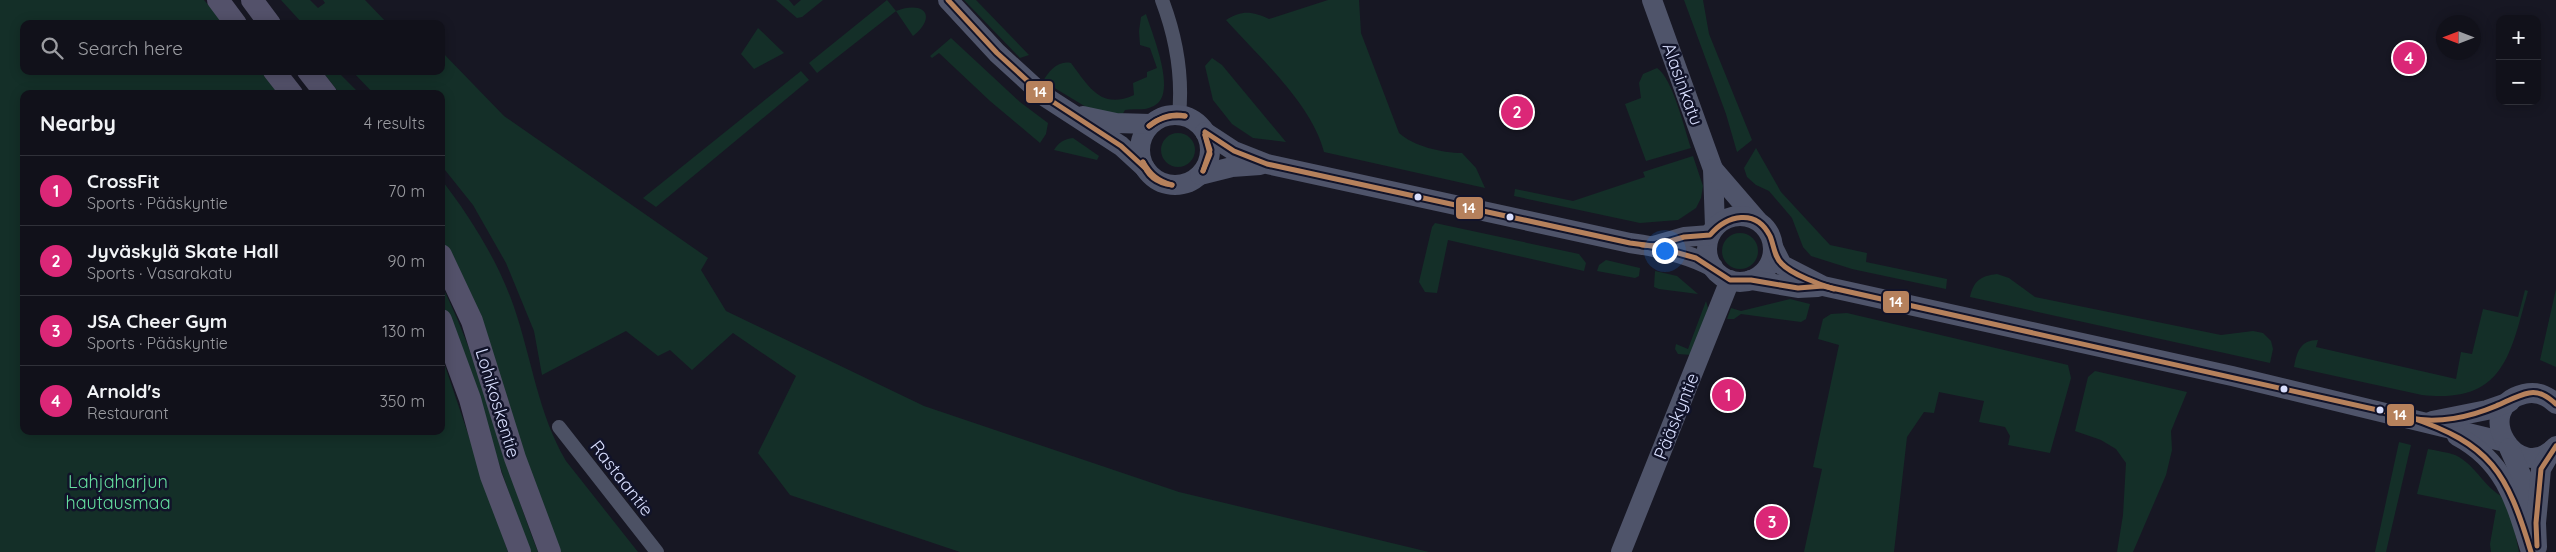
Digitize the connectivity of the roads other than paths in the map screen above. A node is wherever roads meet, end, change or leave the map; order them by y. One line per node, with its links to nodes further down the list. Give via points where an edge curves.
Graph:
1 (218, 0): 6 (main road)
2 (252, 0): 7 (main road)
3 (948, 0): 12 (street, via 1022,77)
4 (1162, 0): 13 (street, via 1171,24 1180,73)
5 (1652, 0): 18 (street, Alasinkatu)
6 (233, 20)
7 (267, 20)
8 (277, 75): 10 (main road)
9 (311, 75): 11 (main road)
10 (289, 90)
11 (323, 90)
12 (1072, 114): 14 (street, via 1116,123); 17 (street, via 1121,146)
13 (1179, 115): 14 (street, via 1167,115); 15 (street, via 1194,120)
14 (1150, 124): 17 (street, via 1141,138 1140,150)
15 (1205, 132): 16 (street, via 1234,151); 19 (street, via 1210,160)
16 (1267, 164): 19 (street, via 1232,167); 22 (street)
17 (1145, 168): 19 (street, via 1157,181 1174,185 1193,181)
18 (1714, 169): 20 (street, Alasinkatu); 21 (street, Alasinkatu)
19 (1200, 175)
20 (1756, 220): 21 (street, via 1735,216 1721,222); 23 (street, via 1768,232)
21 (1713, 231): 22 (street); 25 (street, via 1707,251)
22 (1653, 246): 25 (street, via 1696,258)
23 (1773, 247): 27 (street, via 1765,270); 28 (street, via 1782,265)
24 (445, 264): 38 (main road, Lohikoskentie, via 482,347 515,458)
25 (1713, 267): 26 (street)
26 (1730, 280): 27 (street); 40 (street, Pääskyntie)
27 (1751, 280): 28 (street, via 1798,288)
28 (1823, 286): 32 (street)
29 (445, 331): 37 (main road, Lohikoskentie, via 467,390 491,476)
30 (2510, 402): 31 (street, via 2530,393 2544,395); 32 (street); 34 (street, via 2500,421)
31 (2556, 404)
32 (2428, 422): 34 (street); 41 (street, via 2471,444 2489,458 2507,483)
33 (559, 427): 39 (street, Rastaantie)
34 (2507, 445): 35 (street, via 2530,457); 36 (street, via 2523,479)
35 (2554, 448): 36 (street, via 2541,468)
36 (2536, 523): 42 (street)
37 (520, 552)
38 (550, 552)
39 (657, 552)
40 (1621, 552)
41 (2532, 552)
42 (2537, 552)

